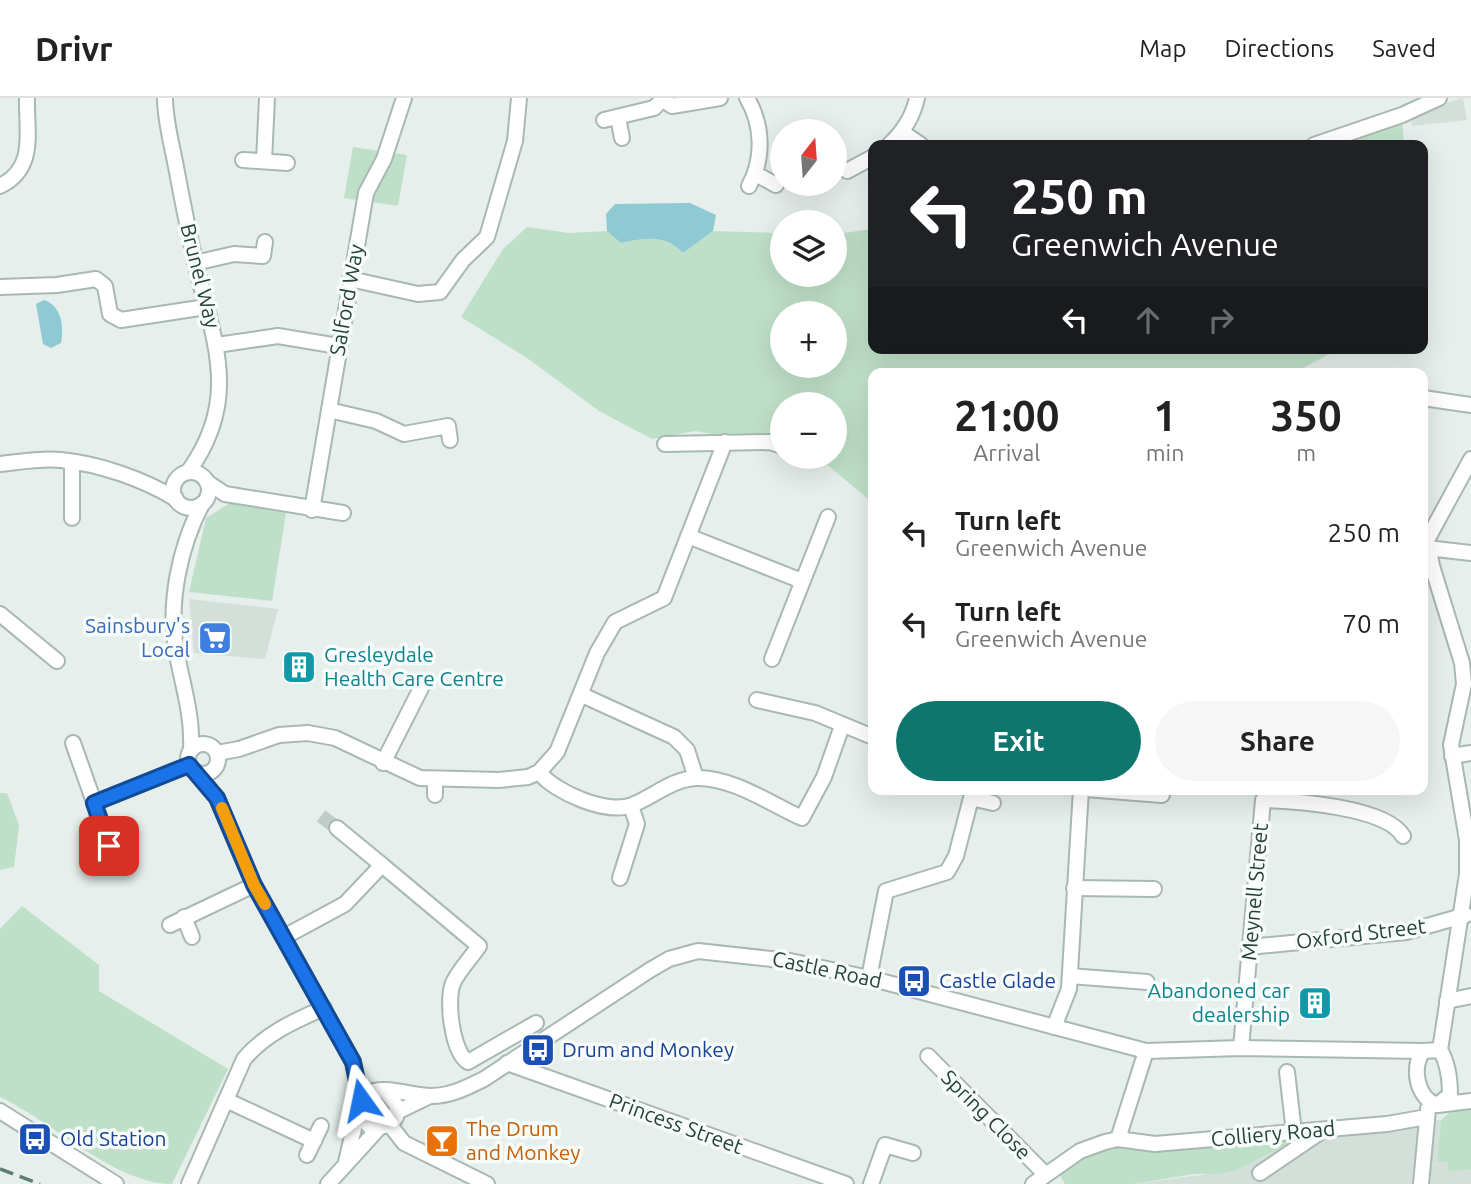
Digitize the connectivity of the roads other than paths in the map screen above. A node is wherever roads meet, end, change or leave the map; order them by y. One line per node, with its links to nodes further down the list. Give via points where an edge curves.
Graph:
1 (27, 98): 22 (street, via 29,146 22,168 13,180)
2 (165, 98): 24 (street, Brunel Way)
3 (267, 98): 17 (street)
4 (404, 98): 25 (street, Salford Way, via 384,159 366,193)
5 (519, 98): 25 (street, via 515,141 487,237 440,292 418,294)
6 (720, 98): 10 (street, via 672,106)
7 (747, 98): 21 (street, via 758,129 760,153 752,180)
8 (917, 98): 11 (street)
9 (1439, 98): 15 (street)
10 (661, 99): 12 (street, via 653,108 611,119)
11 (902, 132): 13 (street); 14 (street)
12 (622, 138)
13 (894, 140)
14 (914, 140)
15 (1329, 140)
16 (243, 160): 17 (street)
17 (264, 161): 18 (street)
18 (287, 163)
19 (868, 165): 20 (street)
20 (847, 171)
21 (770, 184)
22 (0, 186)
23 (265, 242): 24 (street, via 263,256 234,254)
24 (195, 263): 27 (street, Brunel Way)
25 (350, 279): 29 (street, Salford Way)
26 (0, 287): 27 (street, via 96,279 105,286 110,313 121,320)
27 (206, 307): 28 (street, Brunel Way)
28 (218, 345): 29 (street, via 278,336); 37 (street, Brunel Way, via 219,398)
29 (338, 346): 32 (street, Salford Way)
30 (1428, 399): 31 (street)
31 (1471, 405)
32 (329, 410): 33 (street, via 376,421 404,434 448,426); 47 (street, Salford Way)
33 (450, 440)
34 (726, 442): 35 (street); 36 (street); 53 (street)
35 (770, 442)
36 (665, 444)
37 (201, 453): 41 (street, Brunel Way); 42 (street, Brunel Way)
38 (1471, 459): 52 (street)
39 (72, 462): 40 (street); 43 (street); 50 (street)
40 (0, 464)
41 (182, 476): 42 (street); 43 (street); 45 (street, via 173,488)
42 (206, 480): 44 (street); 46 (street, via 209,492)
43 (149, 483): 45 (street)
44 (225, 494): 46 (street); 47 (street)
45 (178, 502): 46 (street, via 191,508); 51 (street)
46 (204, 502): 51 (street)
47 (312, 510): 48 (street)
48 (343, 513)
49 (828, 517): 57 (street)
50 (72, 518)
51 (188, 530): 64 (street, via 174,626)
52 (1428, 534)
53 (688, 536): 57 (street); 62 (street, via 664,597 615,622 597,653)
54 (1428, 548): 56 (street)
55 (1428, 551): 70 (street, via 1462,663 1464,684 1452,731)
56 (1471, 553)
57 (802, 580): 59 (street)
58 (0, 614): 60 (street)
59 (772, 659)
60 (57, 661)
61 (421, 688): 72 (street)
62 (582, 695): 73 (street, via 557,752); 74 (street, via 674,737 687,750)
63 (757, 699): 65 (street, via 815,713)
64 (190, 717): 68 (street); 71 (street)
65 (842, 726): 66 (street); 74 (street, via 824,777 802,818 720,780)
66 (868, 735)
67 (73, 743): 78 (street)
68 (215, 753): 71 (street, via 200,744); 71 (street, via 209,774); 72 (street, via 279,735 308,733 335,738); 81 (street)
69 (1471, 753): 70 (street)
70 (1452, 756): 90 (street, via 1467,840)
71 (192, 762): 78 (street); 81 (street)
72 (383, 763): 75 (street)
73 (539, 772): 75 (street, via 499,780); 80 (street, via 553,788 574,797)
74 (696, 778): 80 (street)
75 (435, 779): 76 (street)
76 (435, 795)
77 (1082, 795): 88 (street)
78 (94, 803): 85 (street)
79 (993, 803): 97 (street, via 971,798 956,856 947,872 886,891)
80 (631, 806): 86 (street, via 637,824)
81 (228, 820): 87 (street)
82 (337, 828): 84 (street)
83 (1403, 836): 95 (street, Meynell Street, via 1379,816 1264,800)
84 (382, 865): 94 (street, via 345,904); 102 (street, via 479,946 452,985 452,1028 461,1058 468,1062)
85 (117, 867)
86 (620, 878)
87 (254, 885): 91 (street); 94 (street)
88 (1074, 888): 89 (street); 96 (street)
89 (1154, 889)
90 (1466, 915): 95 (street, Oxford Street, via 1406,932); 100 (street)
91 (184, 917): 92 (street); 93 (street)
92 (170, 925)
93 (192, 937)
94 (284, 937): 101 (street)
95 (1250, 947): 104 (street, Meynell Street)
96 (1070, 976): 98 (street); 103 (street)
97 (869, 978): 103 (street, Castle Road); 110 (street, Castle Road, via 748,954 684,953 650,970)
98 (1147, 982)
99 (1471, 996): 100 (street)
100 (1447, 1001): 105 (street)
101 (324, 1008): 109 (street); 115 (street, via 258,1043 244,1059)
102 (536, 1023)
103 (1054, 1027): 106 (street, Castle Road)
104 (1241, 1048): 106 (street, Castle Road); 107 (street, Castle Road)
105 (1440, 1050): 107 (street, Castle Road); 112 (street)
106 (1146, 1051): 126 (street)
107 (1423, 1051): 117 (street, via 1418,1057 1418,1082)
108 (928, 1056): 132 (street, Spring Close)
109 (353, 1062): 113 (street); 118 (street)
110 (507, 1063): 114 (street, Castle Road, via 462,1090); 137 (street, Princess Street)
111 (1287, 1072): 125 (street)
112 (1450, 1086): 116 (street); 117 (street, via 1450,1095)
113 (382, 1091): 114 (street, Castle Road); 118 (street, via 366,1094); 120 (street, via 394,1098)
114 (430, 1096): 120 (street, Castle Road)
115 (226, 1100): 127 (street); 134 (street)
116 (1469, 1102): 117 (street)
117 (1433, 1104): 121 (street)
118 (360, 1107): 123 (street, via 367,1126); 130 (street)
119 (0, 1111): 133 (street)
120 (397, 1112): 123 (street)
121 (1427, 1117): 124 (street, Colliery Road); 140 (street)
122 (321, 1126): 127 (street)
123 (384, 1127): 130 (street); 136 (street, via 404,1143)
124 (1324, 1130): 125 (street, Colliery Road); 131 (street)
125 (1294, 1132): 126 (street, Colliery Road, via 1156,1143)
126 (1118, 1139): 132 (street, via 1080,1151)
127 (314, 1141): 129 (street)
128 (913, 1153): 138 (street, via 884,1145)
129 (307, 1155)
130 (345, 1162): 135 (street)
131 (1260, 1173)
132 (1045, 1174): 139 (street)
133 (116, 1184)
134 (189, 1184)
135 (328, 1184)
136 (487, 1184)
137 (846, 1184)
138 (871, 1184)
139 (1033, 1184)
140 (1421, 1184)

